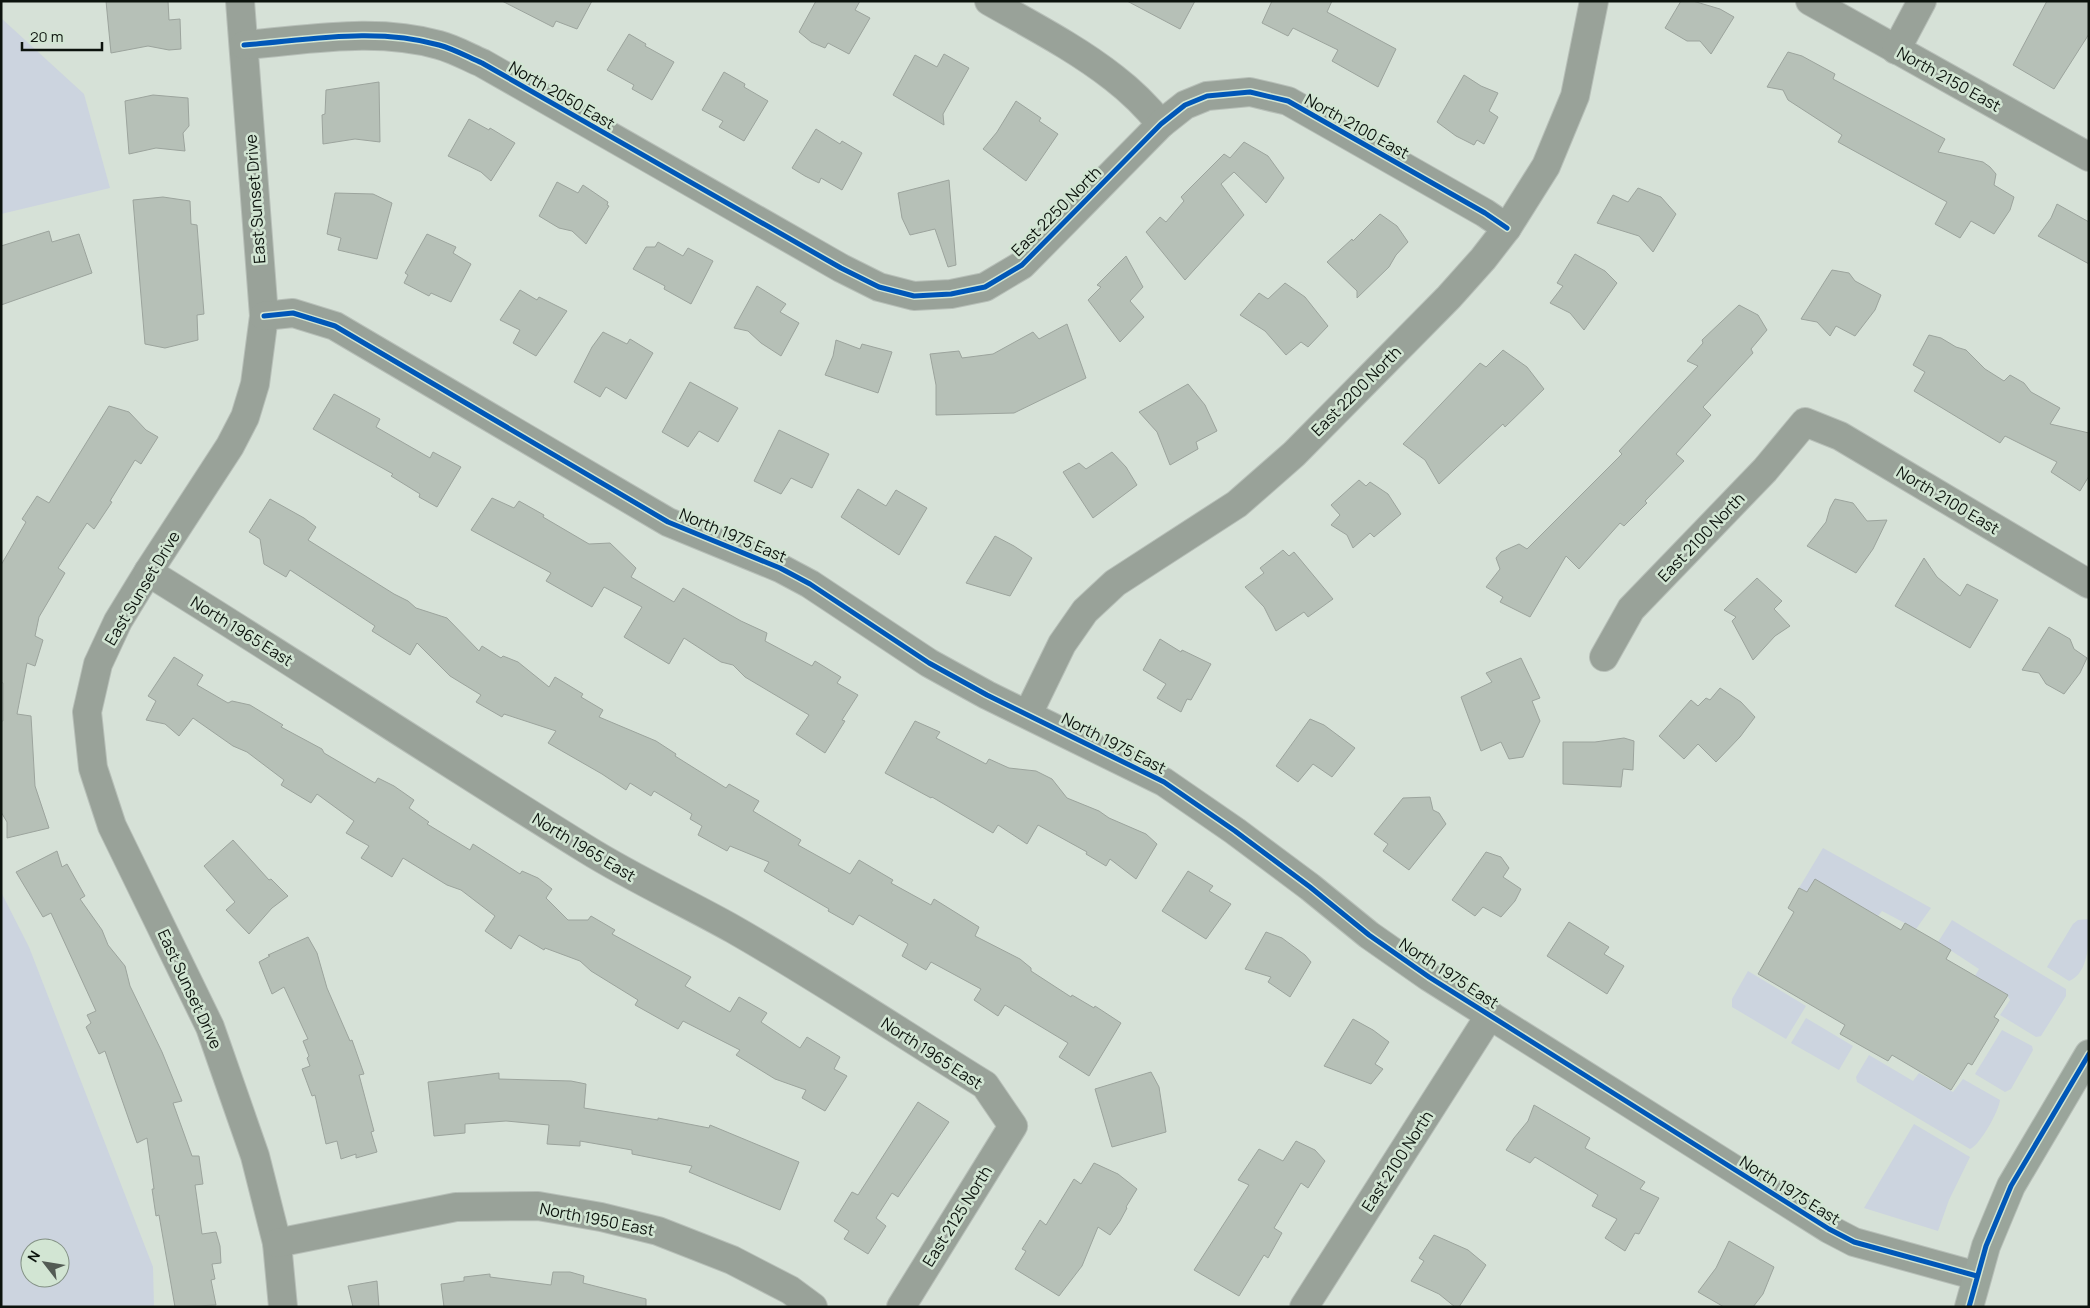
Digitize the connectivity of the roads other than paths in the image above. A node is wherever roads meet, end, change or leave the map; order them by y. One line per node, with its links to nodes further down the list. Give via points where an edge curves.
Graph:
1 (240, 1): 6 (street, East Sunset Drive)
2 (988, 1): 8 (street, via 1074,50 1114,78)
3 (1594, 1): 11 (street, East 2200 North, via 1576,96 1546,166)
4 (1810, 1): 7 (street, North 2150 East)
5 (1922, 1): 7 (street)
6 (244, 45): 12 (street, North 2050 East, via 362,35 407,37 441,45 482,63); 13 (street, East Sunset Drive)
7 (1896, 50): 10 (street, North 2150 East)
8 (1161, 124): 9 (street, North 2100 East); 11 (street, North 2100 East, via 1185,105 1207,96 1250,92 1288,101)
9 (1138, 146): 12 (street, East 2250 North, via 1022,265 984,287 951,294 914,296 878,287)
10 (2089, 156)
11 (1507, 228): 18 (street, East 2200 North, via 1449,297 1294,454 1237,504 1116,583 1085,611 1062,644)
12 (841, 268)
13 (264, 316): 15 (street, East Sunset Drive, via 255,384 244,417 230,446); 18 (street, North 1975 East, via 293,313 335,326 668,522 780,568 810,584 929,663)
14 (1805, 422): 16 (street, North 2100 East, via 1840,436); 17 (street, East 2100 North, via 1765,470 1631,609)
15 (148, 572): 21 (street, North 1965 East, via 588,851 772,952 985,1086); 22 (street, East Sunset Drive, via 118,621 98,664 87,712 93,768 112,826 210,1028 255,1156)
16 (2089, 584)
17 (1604, 657)
18 (1028, 714): 19 (street, North 1975 East, via 1164,782 1236,831 1369,935)
19 (1490, 1015): 23 (street, North 1975 East, via 1829,1229 1854,1242); 27 (street, East 2100 North)
20 (2089, 1054): 23 (main road, via 2011,1186)
21 (1013, 1126): 26 (street, East 2125 North)
22 (277, 1243): 24 (street, East Sunset Drive); 25 (street, North 1950 East, via 456,1207 538,1206 658,1231 732,1260 790,1290)
23 (1977, 1276): 28 (main road)
24 (283, 1307)
25 (813, 1307)
26 (901, 1307)
27 (1304, 1307)
28 (1969, 1307)

